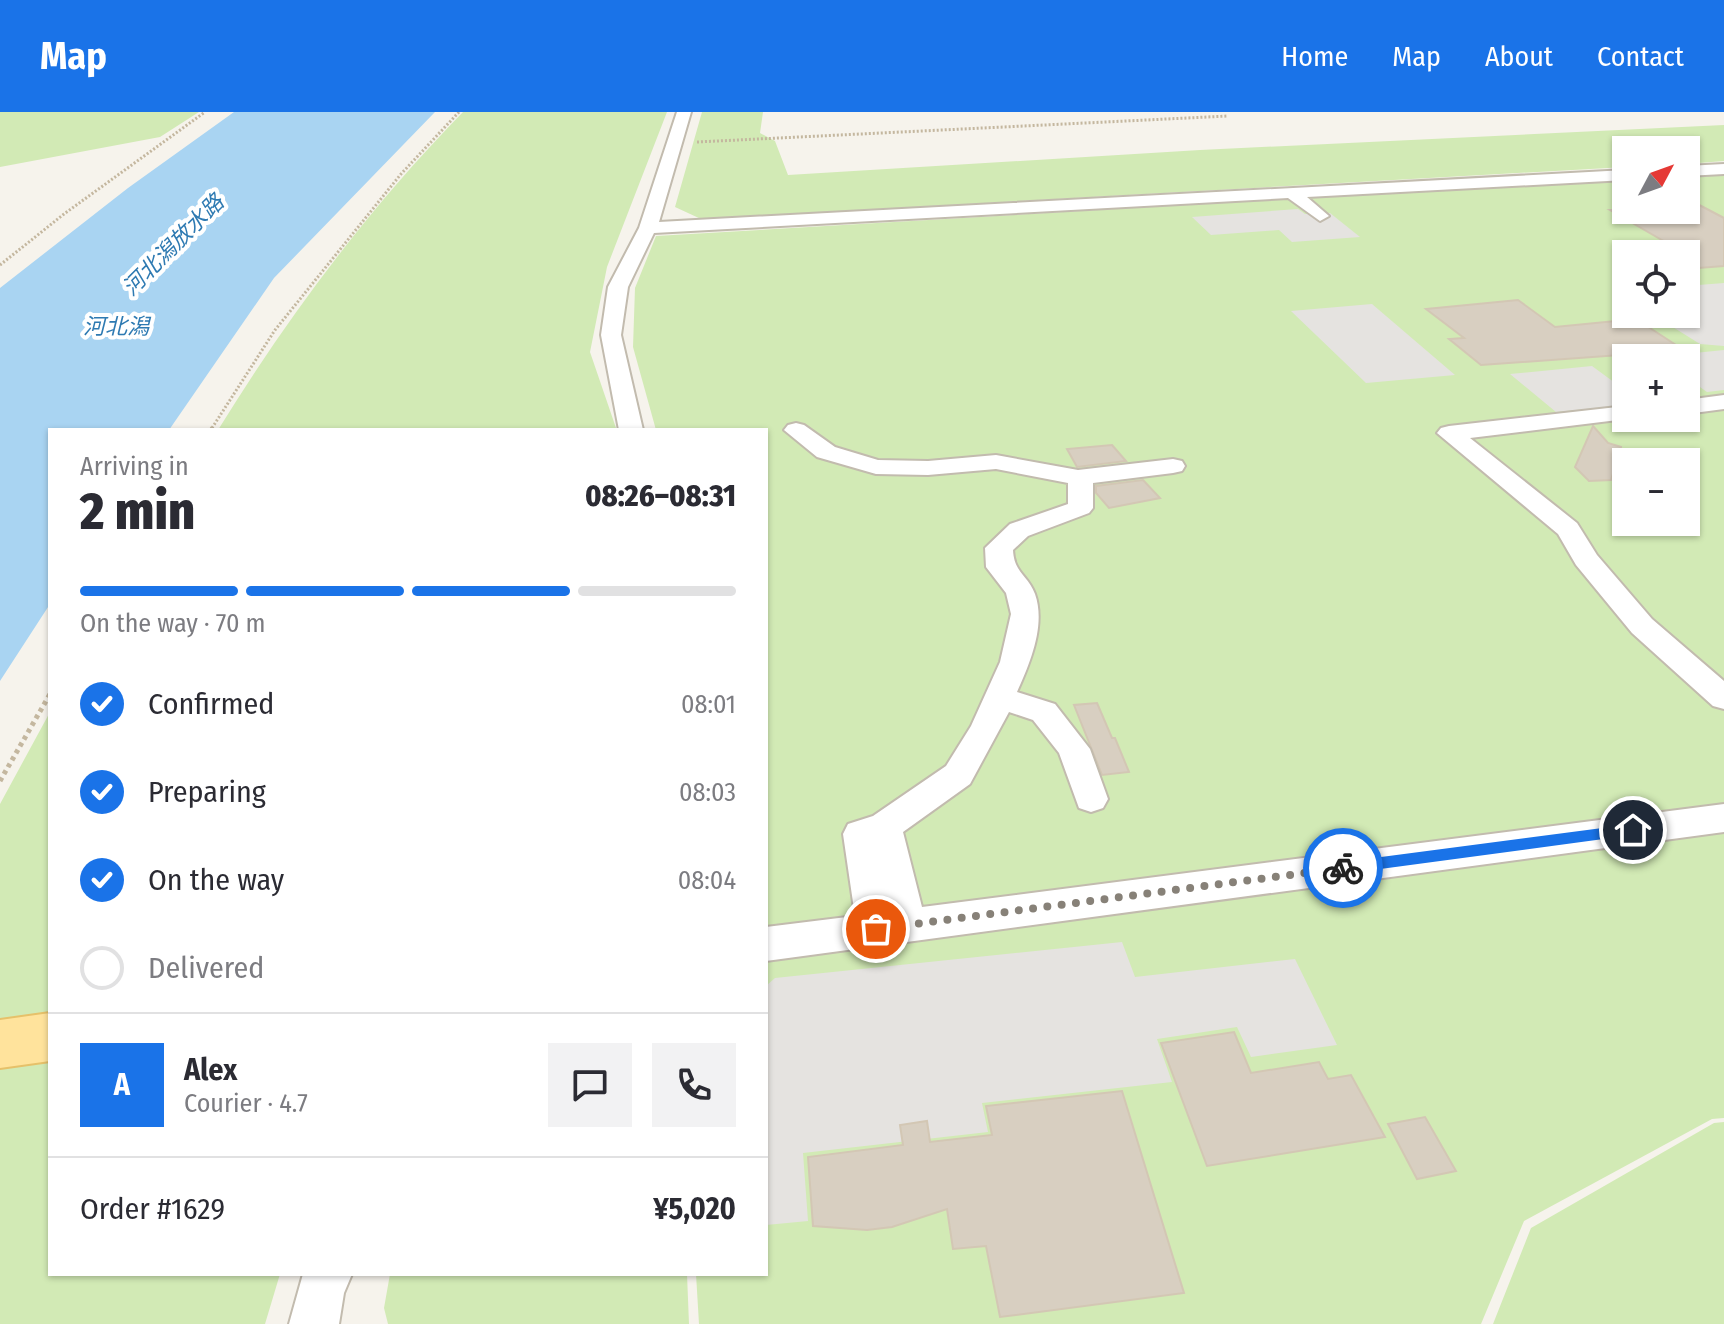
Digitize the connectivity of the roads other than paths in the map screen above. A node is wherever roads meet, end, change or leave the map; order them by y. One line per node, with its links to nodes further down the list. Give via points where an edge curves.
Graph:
1 (684, 112): 7 (street)
2 (1724, 169): 3 (street)
3 (1700, 170)
4 (1612, 176): 5 (street)
5 (1289, 191): 6 (street); 7 (street)
6 (1320, 216)
7 (648, 228): 11 (street, via 618,287 611,335)
8 (1724, 402): 9 (street)
9 (1700, 405)
10 (1612, 415): 16 (street, via 1449,433 1568,529 1642,626)
11 (631, 428)
12 (796, 430): 14 (street, via 826,452 876,467 996,462)
13 (1173, 466): 14 (street)
14 (1078, 477): 15 (street, via 1080,508 1019,530 999,548 1000,567 1020,592 1025,614 1015,662)
15 (1000, 698): 17 (street, via 1044,712 1074,749); 19 (street, via 958,775 884,827 861,834)
16 (1724, 698)
17 (1091, 799)
18 (1724, 818): 19 (street)
19 (892, 927): 20 (street)
20 (768, 944)
21 (48, 1037): 22 (main road)
22 (0, 1044)
23 (327, 1276): 24 (street)
24 (314, 1324)

